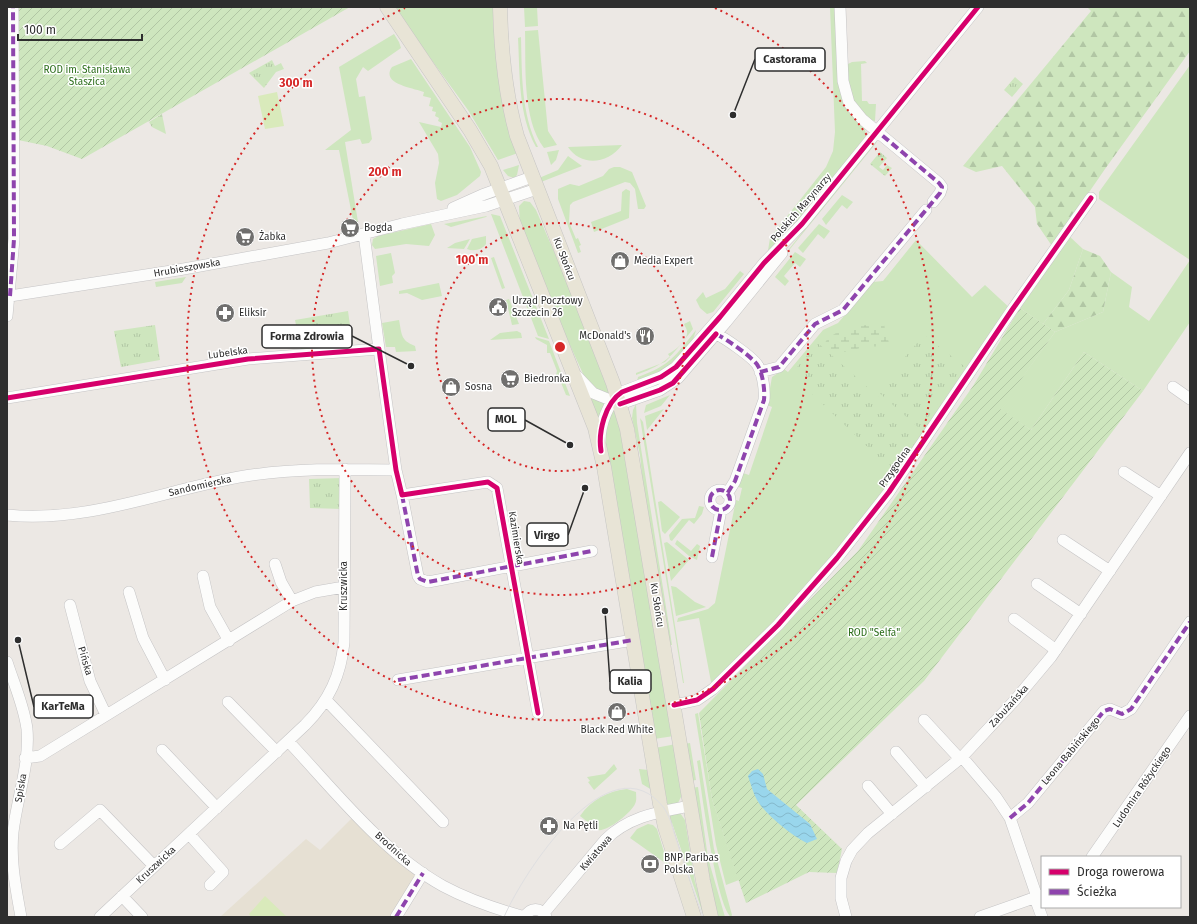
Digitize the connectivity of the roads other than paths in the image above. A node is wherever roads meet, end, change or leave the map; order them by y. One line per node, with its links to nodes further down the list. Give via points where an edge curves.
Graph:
1 (13, 7): 14 (street, via 14,239)
2 (387, 7): 8 (main road, via 473,134)
3 (500, 7): 7 (main road, Ku Słońcu, via 502,62 508,99 517,136)
4 (840, 7): 6 (street, via 844,91 855,112)
5 (978, 7): 6 (street, Polskich Marynarzy)
6 (877, 131): 10 (street, via 939,183 942,187); 12 (street, Polskich Marynarzy)
7 (534, 183): 8 (street); 23 (main road, Ku Słońcu)
8 (503, 194): 13 (street, Hrubieszowska, via 436,216); 18 (main road)
9 (1091, 198): 58 (street, Przygodna, via 888,492 837,558 778,625 714,689 697,700)
10 (933, 202)
11 (926, 210): 19 (street, via 843,310 815,324 779,367)
12 (802, 224): 16 (street, Polskich Marynarzy, via 771,268); 23 (street, Polskich Marynarzy, via 673,370 622,392)
13 (364, 234): 14 (street, Hrubieszowska, via 199,266); 17 (street)
14 (10, 296): 15 (street)
15 (7, 316)
16 (716, 334): 19 (street, via 757,364); 23 (street, Polskich Marynarzy, via 672,382 660,390)
17 (379, 349): 21 (street, Lubelska, via 248,359); 27 (street)
18 (571, 367): 23 (street, via 593,393); 24 (main road, via 595,428)
19 (760, 372): 29 (street, via 764,400 735,481)
20 (1173, 387): 22 (street)
21 (7, 398)
22 (1190, 399)
23 (617, 401): 24 (street, via 602,428); 58 (main road, Ku Słońcu, via 634,464)
24 (601, 451): 49 (main road)
25 (1190, 453): 31 (street, Zabużańska)
26 (345, 469): 27 (street, Sandomierska); 33 (street, Sandomierska, via 239,477 102,510 69,515); 42 (street, Kruszwicka)
27 (396, 470): 30 (street, Kazimierska)
28 (1124, 472): 31 (street)
29 (727, 494): 32 (street, via 729,503); 32 (street, via 718,491 710,498 712,507)
30 (402, 495): 38 (street, Kazimierska, via 488,482 497,488); 38 (street, Kazimierska, via 420,580 428,582)
31 (1161, 496): 39 (street, Zabużańska)
32 (721, 510): 36 (street)
33 (7, 515)
34 (1063, 540): 39 (street)
35 (592, 551): 38 (street, Kazimierska)
36 (712, 557)
37 (275, 564): 44 (street, via 281,582)
38 (512, 566): 52 (street, Kazimierska)
39 (1110, 571): 46 (street, Zabużańska)
40 (203, 576): 50 (street, via 210,607)
41 (1037, 584): 46 (street)
42 (344, 587): 44 (street, via 315,592); 56 (street, Kruszwicka, via 343,652 336,679)
43 (129, 592): 54 (street, via 143,638)
44 (292, 601): 50 (street)
45 (70, 605): 60 (street, Pińska, via 90,681)
46 (1081, 614): 51 (street, Zabużańska)
47 (1014, 619): 51 (street)
48 (1190, 622): 76 (street, Leona Babińskiego, via 1131,709 1122,714 1110,709 1104,712 1028,803)
49 (633, 640): 52 (street); 73 (main road)
50 (229, 641): 54 (street)
51 (1056, 650): 68 (street, Zabużańska, via 1015,700)
52 (528, 659): 55 (street); 59 (street, Kazimierska)
53 (8, 669): 67 (street, Spiska, via 24,716)
54 (165, 680): 60 (street)
55 (398, 680)
56 (326, 700): 63 (street, Kruszwicka, via 313,717); 77 (street)
57 (228, 702): 65 (street)
58 (674, 705): 71 (main road, Ku Słońcu)
59 (538, 713)
60 (106, 715): 67 (street, via 40,756)
61 (1190, 716): 80 (street, Ludomira Różyckiego)
62 (924, 720): 68 (street)
63 (288, 741): 65 (street, Kruszwicka); 82 (street, Brodnicka, via 379,837)
64 (162, 750): 72 (street)
65 (277, 752): 72 (street, Kruszwicka)
66 (896, 752): 70 (street)
67 (26, 758): 75 (street, Spiska)
68 (961, 758): 70 (street, Zabużańska); 76 (street, via 996,797)
69 (868, 786): 74 (street)
70 (926, 787): 74 (street, Zabużańska)
71 (690, 806): 73 (street); 93 (main road, Ku Słońcu, via 702,882)
72 (217, 808): 78 (street, Kruszwicka)
73 (662, 812): 86 (street, Kwiatowa, via 632,820 613,833); 92 (main road)
74 (892, 814): 94 (street, Zabużańska, via 859,842 846,862 840,885)
75 (11, 816): 87 (street, Spiska, via 13,863)
76 (1010, 818): 85 (street)
77 (443, 822)
78 (189, 834): 81 (street, Kruszwicka); 83 (street, via 223,872)
79 (60, 844): 81 (street, via 100,810)
80 (1093, 856)
81 (154, 866): 84 (street, Kruszwicka)
82 (423, 873): 90 (street); 91 (street, Brodnicka, via 470,899)
83 (210, 885)
84 (122, 896): 88 (street, Kruszwicka); 89 (street)
85 (1038, 896): 95 (street); 96 (street)
86 (545, 915): 91 (street, via 534,910 529,911)
87 (21, 917)
88 (100, 917)
89 (142, 917)
90 (396, 917)
91 (525, 917)
92 (694, 917)
93 (711, 917)
94 (846, 917)
95 (980, 917)
96 (1042, 917)

